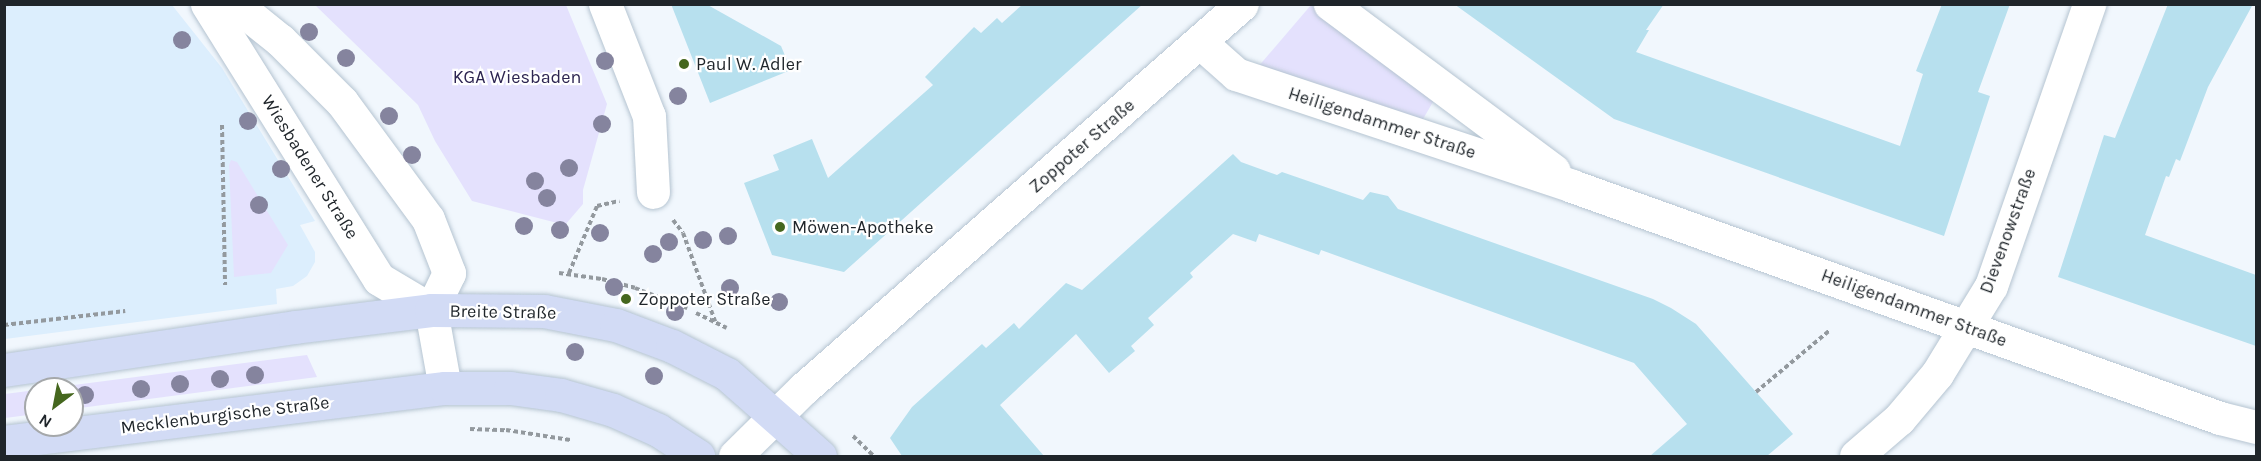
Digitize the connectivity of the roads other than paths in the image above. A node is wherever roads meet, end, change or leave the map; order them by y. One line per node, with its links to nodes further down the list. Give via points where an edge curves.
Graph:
1 (207, 4): 10 (street, Wiesbadener Straße, via 379,279)
2 (235, 4): 10 (street, via 280,40 342,102 428,219 449,273)
3 (605, 4): 9 (street, via 649,116)
4 (1242, 4): 7 (street, Zoppoter Straße)
5 (1330, 4): 8 (street, Heiligendammer Straße)
6 (2089, 4): 11 (street, Dievenowstraße, via 1999,265)
7 (1201, 43): 8 (street, Heiligendammer Straße, via 1236,74); 14 (street, Zoppoter Straße)
8 (1572, 186): 11 (street, Heiligendammer Straße)
9 (653, 192)
10 (431, 310): 12 (main road); 13 (street); 14 (main road, Breite Straße, via 544,311 616,325 672,346 727,374)
11 (1967, 328): 15 (street, Heiligendammer Straße, via 2220,418); 20 (street, Dievenowstraße, via 1918,398)
12 (4, 370)
13 (445, 388): 16 (main road, Mecklenburgische Straße); 17 (main road, via 510,388 561,396 613,410 658,430)
14 (776, 416): 18 (street, Zoppoter Straße); 19 (main road, Breite Straße)
15 (2256, 427)
16 (4, 442)
17 (698, 456)
18 (735, 456)
19 (820, 456)
20 (1856, 456)

